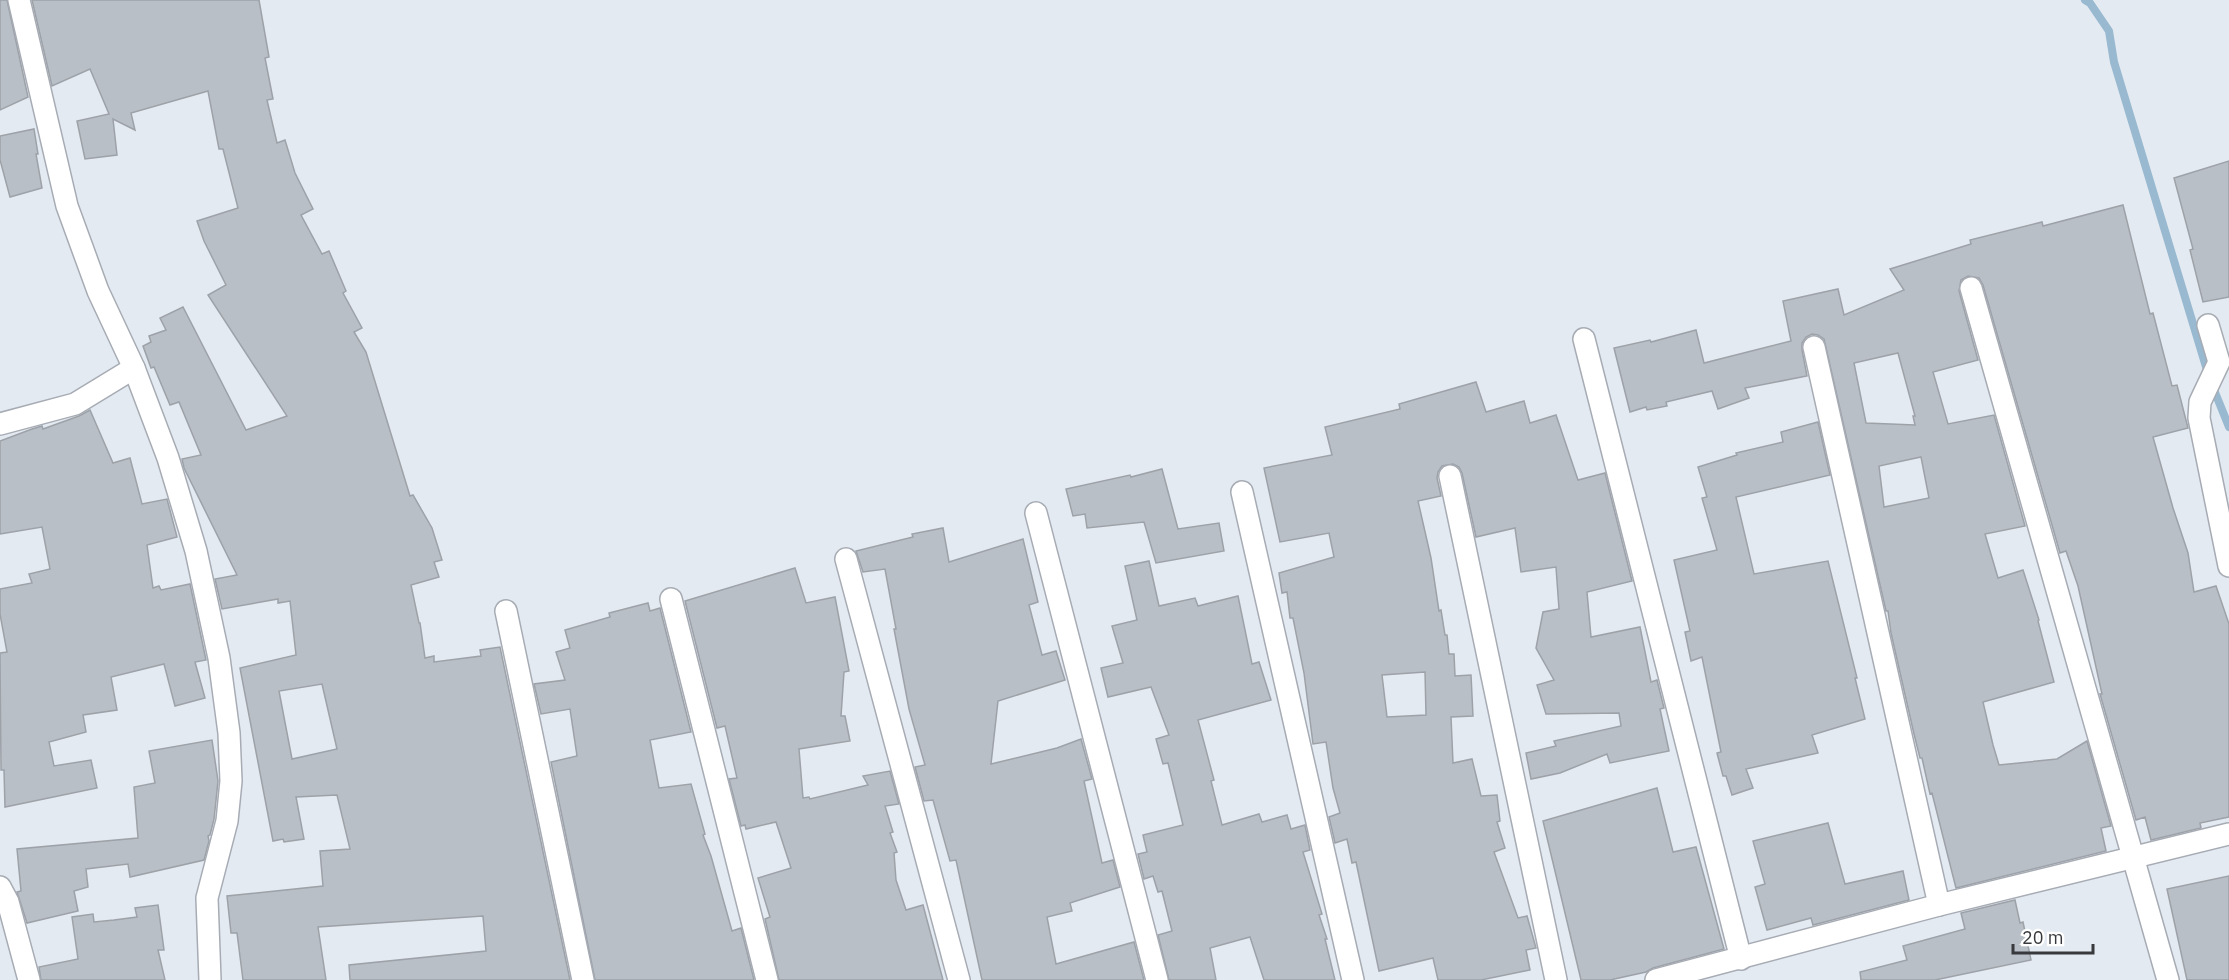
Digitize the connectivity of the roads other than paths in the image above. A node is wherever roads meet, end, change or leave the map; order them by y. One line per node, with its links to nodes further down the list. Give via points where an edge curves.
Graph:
1 (19, 0): 6 (street, via 67,206 98,291)
2 (1971, 288): 16 (street)
3 (2208, 325): 12 (street, via 2219,362 2200,402 2199,418)
4 (1584, 339): 19 (street)
5 (1814, 347): 18 (street)
6 (134, 368): 7 (street, via 75,404); 21 (street, via 168,458 196,551 219,658 231,781 227,821 207,898)
7 (0, 424)
8 (1450, 476): 27 (street)
9 (1242, 492): 26 (street)
10 (1036, 513): 25 (street)
11 (846, 559): 24 (street)
12 (2229, 566)
13 (671, 599): 23 (street)
14 (506, 610): 22 (street)
15 (2229, 834): 16 (street)
16 (2134, 858): 18 (street); 29 (street)
17 (0, 887): 20 (street, via 8,902)
18 (1939, 905): 19 (street)
19 (1741, 959): 28 (street)
20 (29, 980)
21 (210, 980)
22 (583, 980)
23 (767, 980)
24 (959, 980)
25 (1157, 980)
26 (1353, 980)
27 (1556, 980)
28 (1656, 980)
29 (2168, 980)

